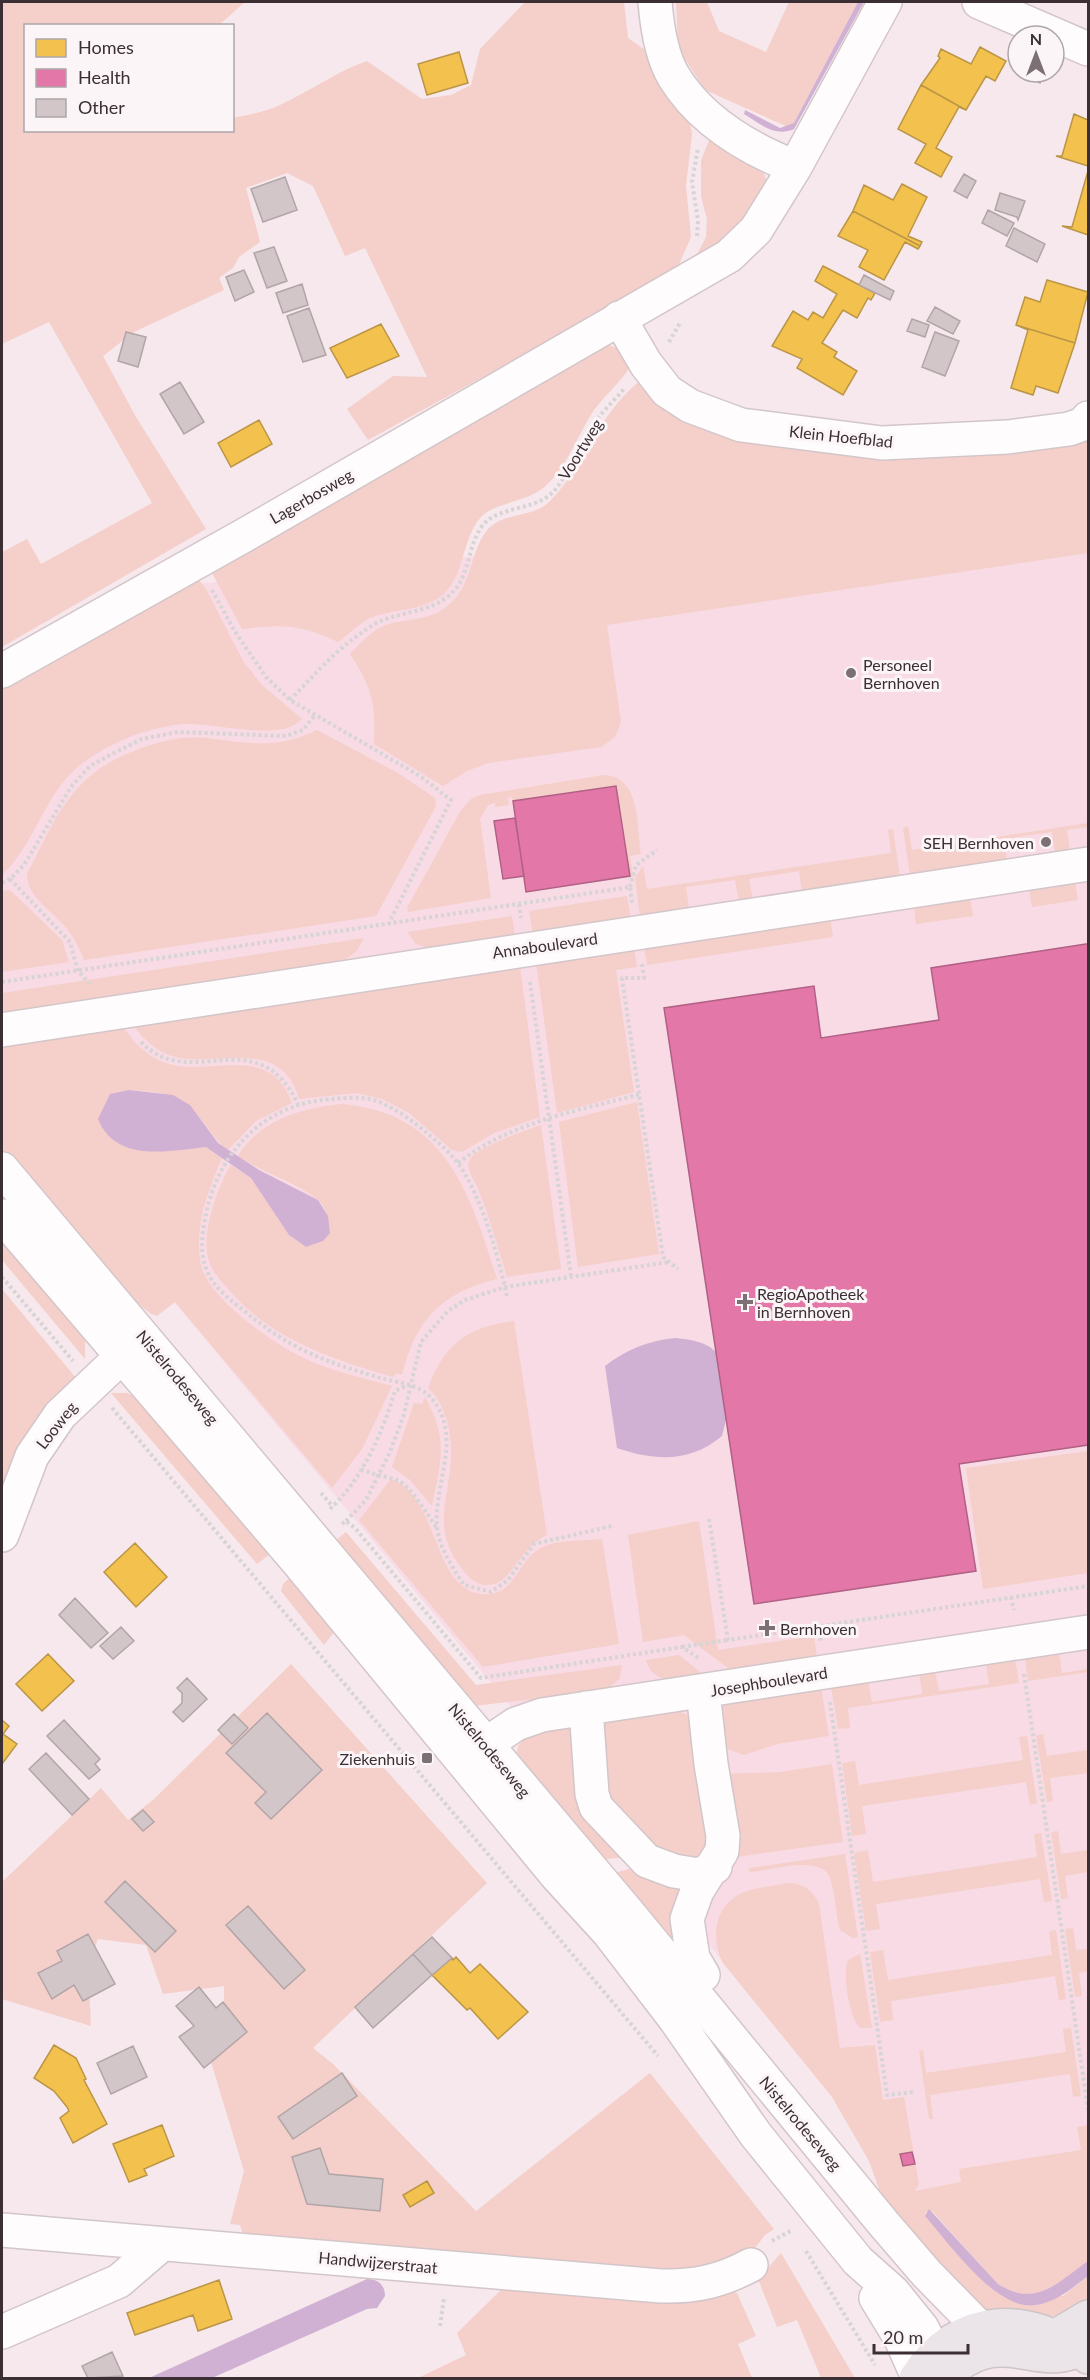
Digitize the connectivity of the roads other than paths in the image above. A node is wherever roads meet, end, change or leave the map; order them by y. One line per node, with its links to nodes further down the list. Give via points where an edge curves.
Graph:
1 (655, 2): 5 (street, via 658,30 674,76 702,114 766,155)
2 (885, 2): 5 (street)
3 (979, 2): 4 (street)
4 (1089, 49)
5 (795, 167): 6 (street, via 756,231 729,256)
6 (619, 318): 7 (street, Klein Hoefblad, via 667,391 711,415 741,425 882,443 1018,436 1069,429); 8 (street, Lagerbosweg)
7 (1089, 418)
8 (2, 670)
9 (1089, 864): 10 (street, Annaboulevard)
10 (2, 1030)
11 (2, 1169): 13 (street, Nistelrodeseweg)
12 (2, 1216): 13 (street, Nistelrodeseweg)
13 (132, 1347): 14 (street, Looweg, via 60,1415 32,1456); 18 (street, Nistelrodeseweg, via 304,1542)
14 (2, 1535)
15 (1089, 1632): 16 (street, Josephboulevard)
16 (703, 1691): 17 (street, Josephboulevard); 20 (street, via 723,1836)
17 (586, 1708): 18 (street, Josephboulevard, via 516,1724); 19 (street, via 596,1807)
18 (473, 1752): 21 (street, Nistelrodeseweg); 22 (street, Nistelrodeseweg)
19 (646, 1861): 20 (street, via 699,1875); 21 (street)
20 (715, 1867): 23 (street, via 697,1891 687,1919 693,1958)
21 (591, 1870): 22 (street); 28 (street, Nistelrodeseweg, via 927,2274)
22 (557, 1876): 31 (street, Nistelrodeseweg, via 609,1933 756,2135 858,2261 877,2302 901,2339)
23 (703, 1975)
24 (2, 2230): 25 (street, Handwijzerstraat)
25 (162, 2244): 26 (street, Handwijzerstraat, via 661,2286 691,2287 725,2278); 29 (street, via 119,2281)
26 (751, 2265)
27 (1089, 2317): 30 (main road)
28 (980, 2328): 30 (main road, via 1016,2324); 31 (main road)
29 (2, 2331)
30 (1078, 2347): 31 (main road, via 1059,2357 995,2349)
31 (931, 2373)

